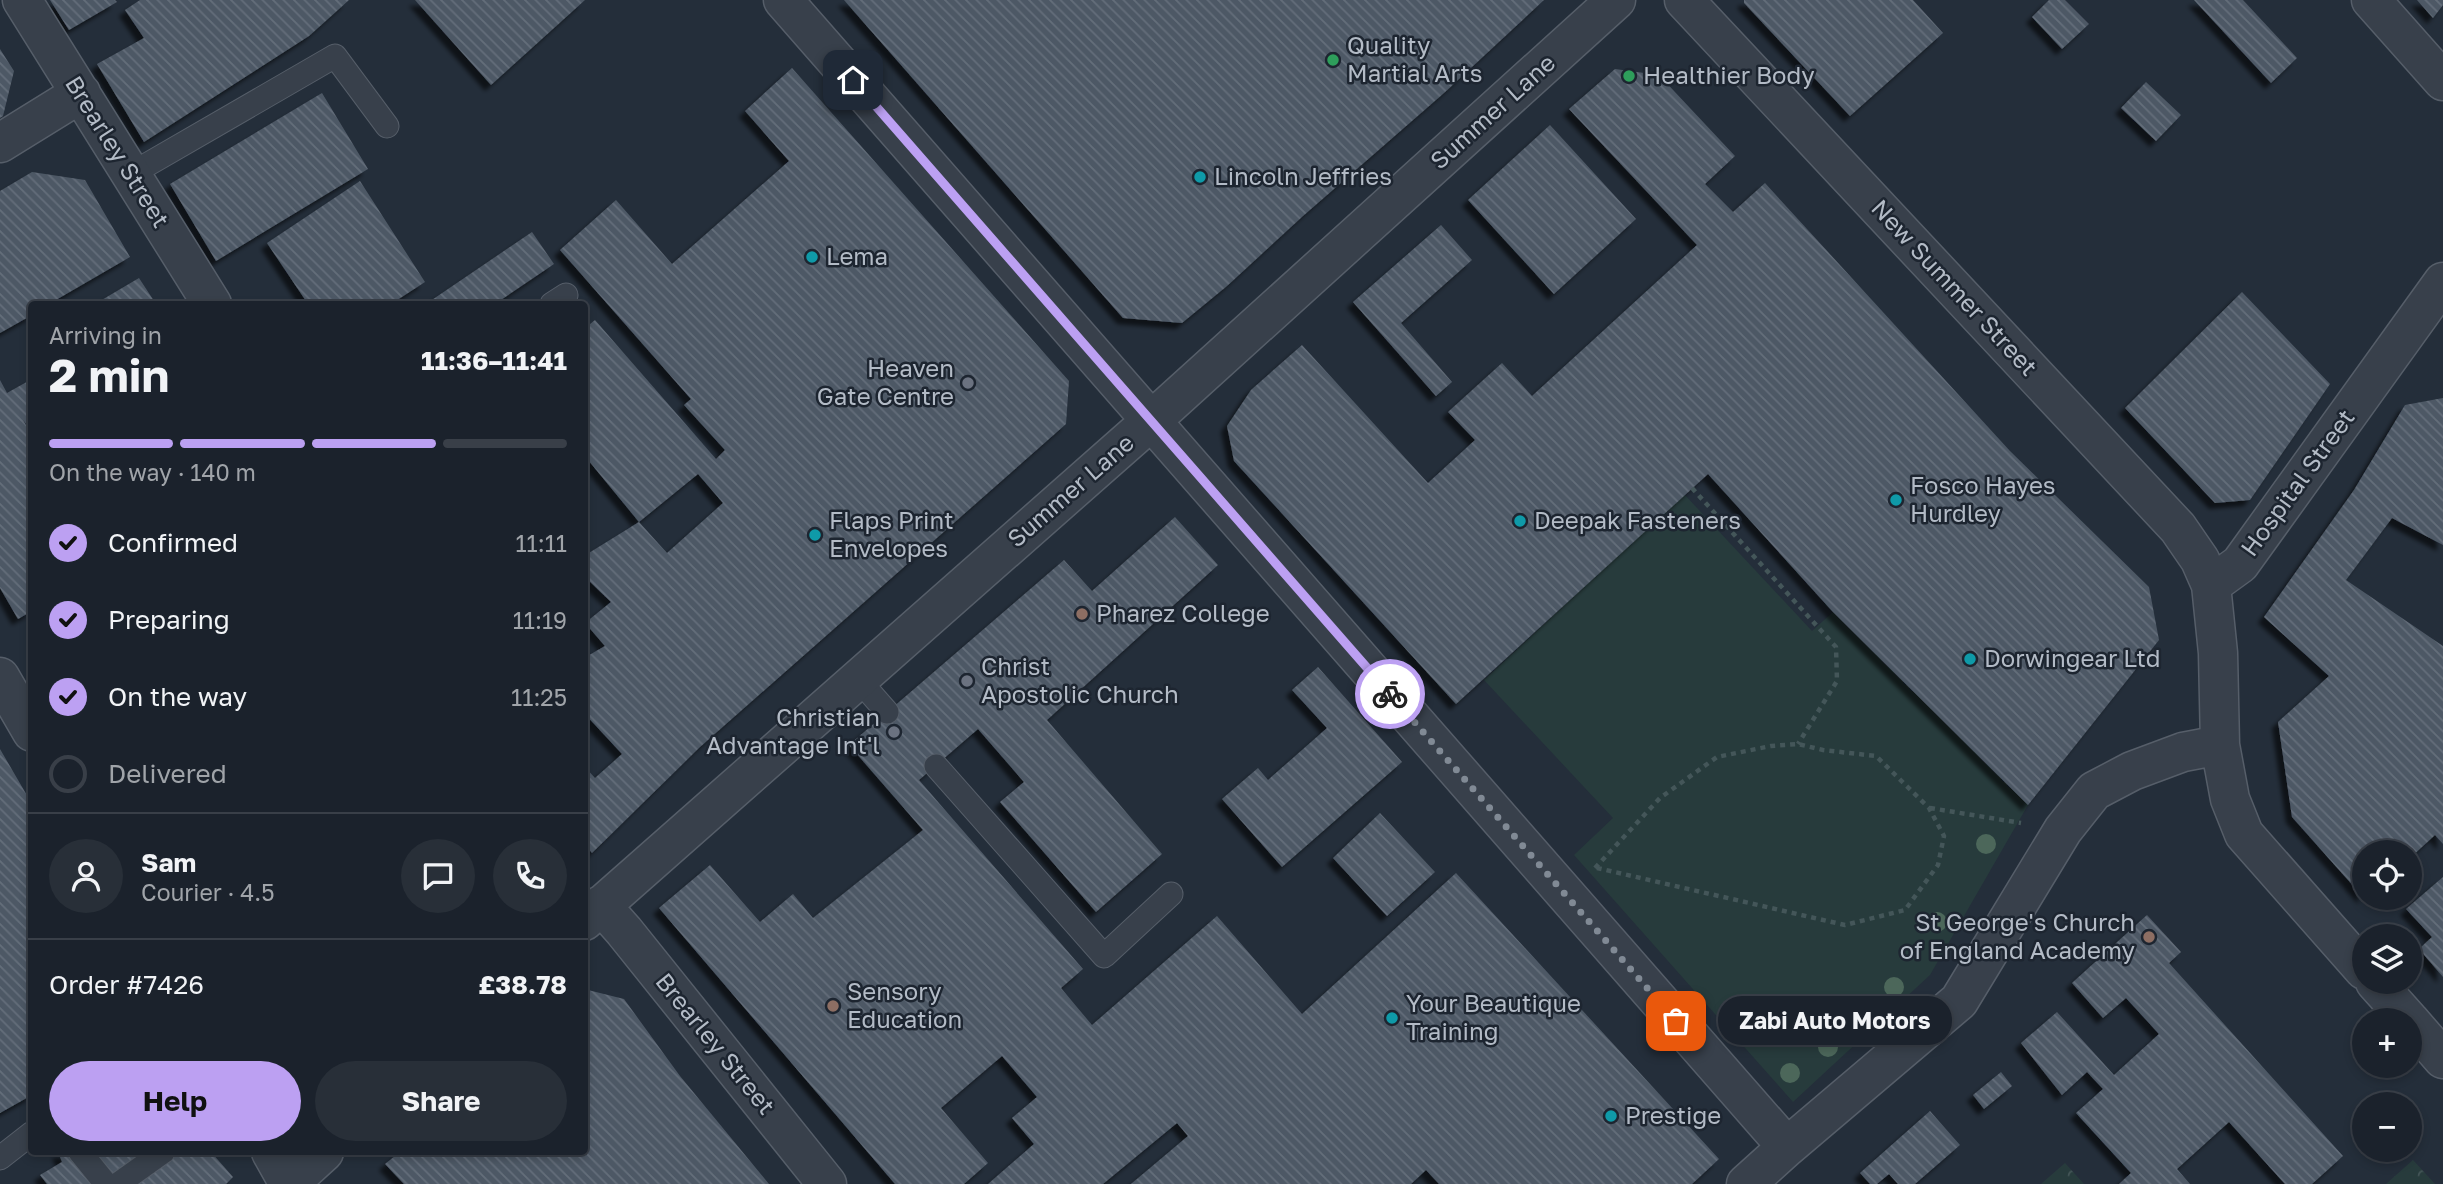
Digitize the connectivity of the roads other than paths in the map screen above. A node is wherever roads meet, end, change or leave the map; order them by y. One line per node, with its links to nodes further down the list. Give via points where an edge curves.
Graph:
1 (22, 0): 7 (street, Brearley Street)
2 (783, 0): 14 (street)
3 (1616, 0): 14 (street, Summer Lane)
4 (1684, 0): 15 (street, New Summer Street, via 2178,528)
5 (2371, 0): 6 (street)
6 (2443, 80)
7 (81, 93): 9 (street); 10 (street, Brearley Street)
8 (387, 126): 10 (lane, via 335,56)
9 (0, 144)
10 (131, 174): 12 (street, Brearley Street)
11 (2443, 282): 13 (street, Hospital Street)
12 (210, 301)
13 (2430, 327): 15 (street, Hospital Street, via 2240,564)
14 (1151, 421): 17 (street, Summer Lane); 35 (street)
15 (2211, 585): 20 (street)
16 (0, 677): 19 (street)
17 (858, 679): 18 (lane); 23 (street, Summer Lane)
18 (887, 712)
19 (28, 725)
20 (2220, 745): 24 (street, via 2230,799 2244,834); 35 (street, via 2183,752 2094,791 2063,830 1959,1001)
21 (936, 766): 22 (lane, via 1104,956)
22 (1171, 894)
23 (590, 913): 39 (street, Brearley Street)
24 (2352, 956)
25 (2385, 994): 26 (street)
26 (2398, 1008)
27 (2422, 1036): 28 (street)
28 (2443, 1059)
29 (28, 1136): 34 (lane)
30 (82, 1155): 36 (lane)
31 (159, 1155): 37 (lane)
32 (273, 1155): 38 (street)
33 (321, 1155): 38 (street)
34 (0, 1158)
35 (1770, 1170)
36 (106, 1184)
37 (118, 1184)
38 (289, 1184)
39 (827, 1184)

